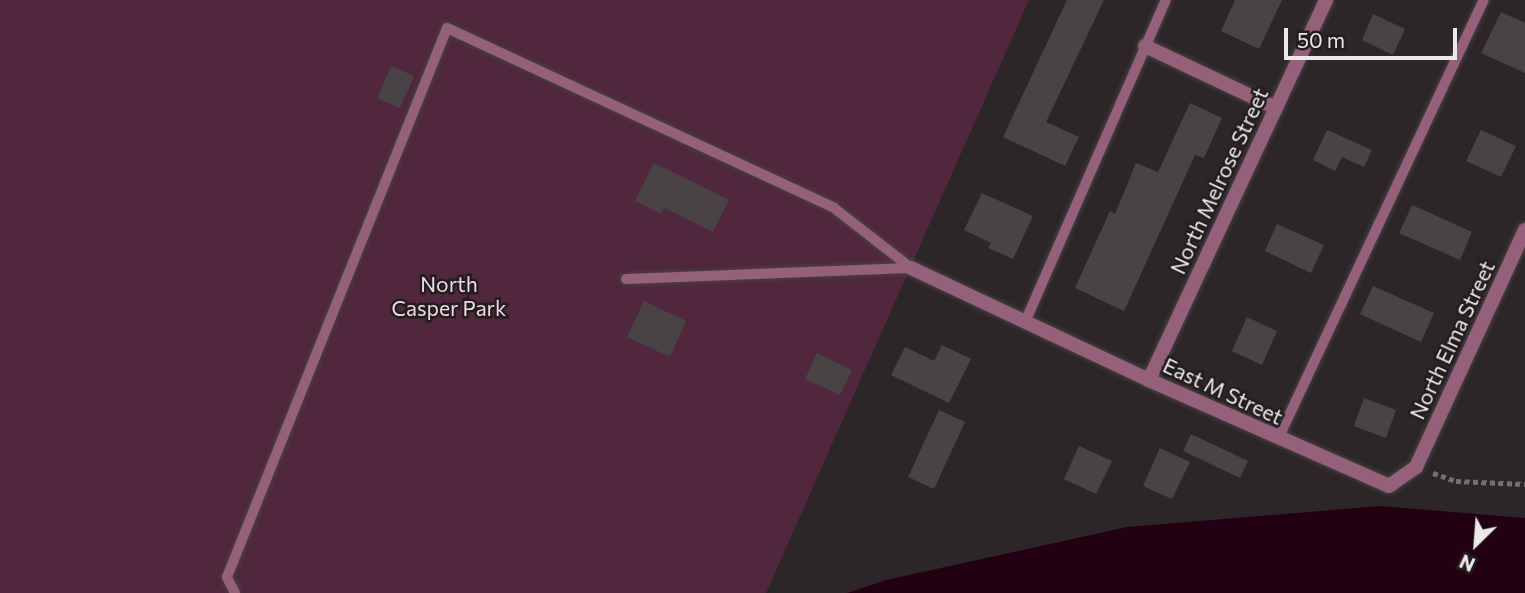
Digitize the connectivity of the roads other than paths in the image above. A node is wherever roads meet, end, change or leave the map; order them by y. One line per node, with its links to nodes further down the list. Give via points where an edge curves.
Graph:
1 (1166, 0): 4 (lane)
2 (1326, 0): 5 (street, North Melrose Street)
3 (1483, 0): 11 (lane)
4 (1145, 46): 5 (street); 9 (lane)
5 (1276, 108): 10 (street, North Melrose Street)
6 (1525, 230): 12 (street, North Elma Street)
7 (911, 268): 8 (lane); 9 (street, East M Street); 13 (lane, via 834,208 447,28 227,577)
8 (626, 279)
9 (1026, 320): 10 (street, East M Street)
10 (1149, 380): 11 (street, East M Street)
11 (1278, 439): 12 (street, East M Street, via 1389,486)
12 (1416, 467)
13 (235, 593)

